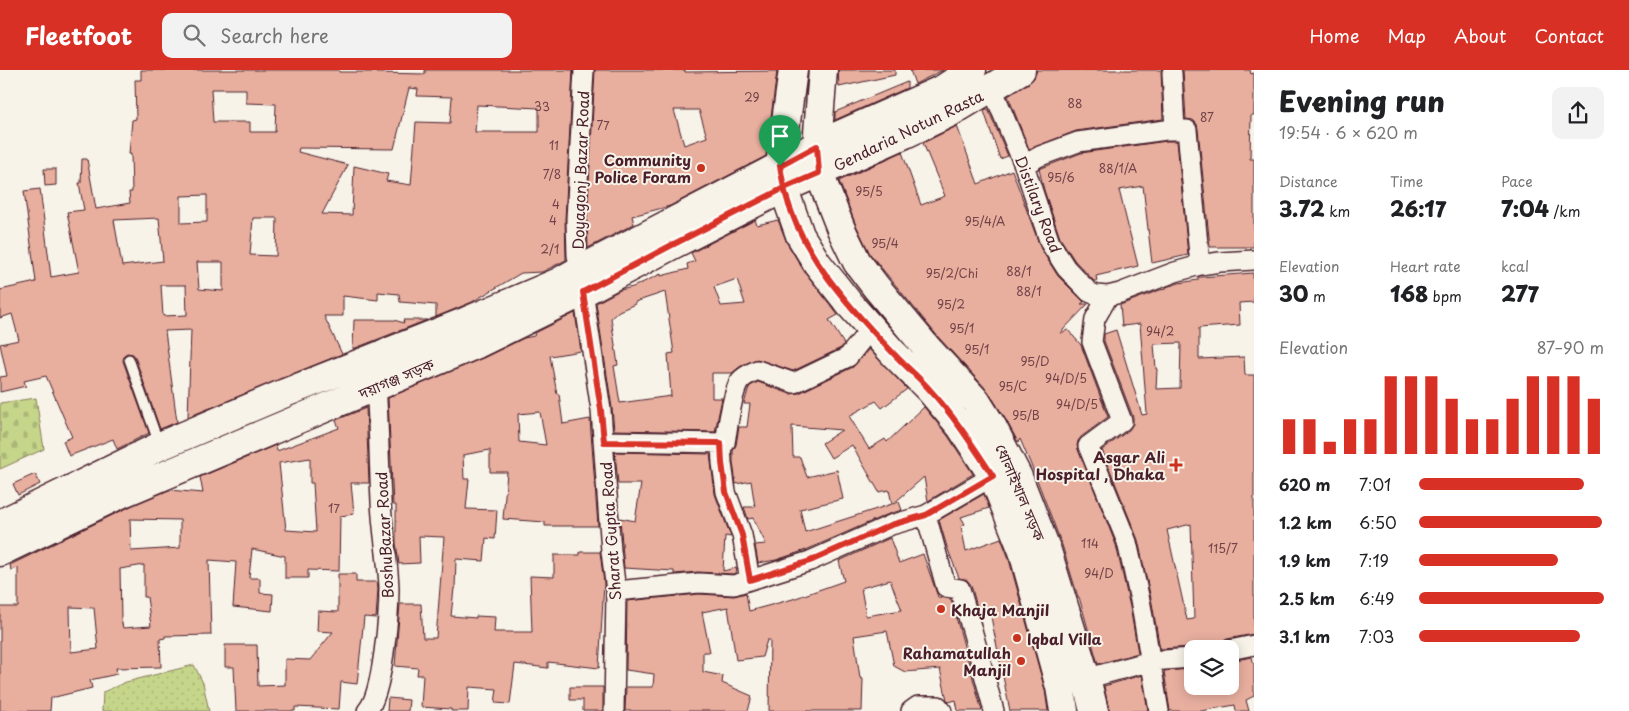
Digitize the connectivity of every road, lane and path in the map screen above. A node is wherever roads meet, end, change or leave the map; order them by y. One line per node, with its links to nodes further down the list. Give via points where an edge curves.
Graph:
1 (584, 70): 16 (street, Doyagonj Bazar Road, via 576,220)
2 (793, 70): 13 (main road)
3 (823, 70): 10 (main road, ধোলাইখাল সড়ক)
4 (972, 70): 8 (main road, via 943,88)
5 (1021, 70): 7 (main road, Gendaria Notun Rasta)
6 (1172, 73): 9 (street)
7 (992, 88): 8 (main road, Gendaria Notun Rasta); 11 (street, Distilary Road)
8 (932, 108): 10 (main road); 12 (main road, Gendaria Notun Rasta)
9 (1175, 130): 11 (street, via 1078,142 1040,156); 15 (street, via 1187,130)
10 (817, 146): 12 (main road, ধোলাইখাল সড়ক); 13 (main road)
11 (1024, 166): 17 (street, Distilary Road, via 1050,243 1066,268 1089,292)
12 (819, 173): 13 (main road, Gendaria Notun Rasta); 34 (main road, ধোলাইখাল সড়ক, via 857,262 927,348 976,401 993,428 1018,477 1047,551)
13 (782, 177): 16 (main road, দয়াগঞ্জ সড়ক, via 672,245); 18 (main road, ধোলাইখাল সড়ক, via 800,234 817,263)
14 (1254, 260): 15 (street)
15 (1200, 265): 17 (street)
16 (581, 281): 20 (main road, দয়াগঞ্জ সড়ক, via 478,344); 21 (street, Sharat Gupta Road); 23 (main road, দয়াগঞ্জ সড়ক, via 559,282)
17 (1108, 296): 33 (street, via 1095,319 1092,342 1122,421 1088,446 1127,542)
18 (870, 328): 22 (street, via 848,357 794,383 757,370 743,378 738,382 725,443); 24 (main road, ধোলাইখাল সড়ক, via 961,427)
19 (129, 359): 23 (lane)
20 (376, 386): 27 (main road, দয়াগঞ্জ সড়ক, via 125,492); 36 (street, BoshuBazar Road, via 382,526 389,588 381,676 378,691)
21 (604, 442): 22 (street); 29 (street, Sharat Gupta Road)
22 (721, 443): 28 (street, via 726,492 742,535)
23 (160, 446): 26 (main road, দয়াগঞ্জ সড়ক)
24 (993, 476): 25 (street); 35 (main road, ধোলাইখাল সড়ক, via 1023,551)
25 (926, 515): 28 (street, via 891,525 810,561); 40 (street, via 946,587 960,589)
26 (0, 524)
27 (0, 552)
28 (750, 580): 29 (street, via 734,585 699,583)
29 (616, 591): 37 (street, Sharat Gupta Road)
30 (1254, 645): 31 (street)
31 (1239, 648)
32 (1184, 659): 33 (street)
33 (1151, 661): 34 (street); 42 (street)
34 (1086, 678): 35 (street); 41 (main road, ধোলাইখাল সড়ক)
35 (1062, 699)
36 (367, 711)
37 (614, 711)
38 (911, 711): 39 (street, via 918,706 938,706)
39 (942, 711)
40 (994, 711)
41 (1094, 711)
42 (1159, 711)

